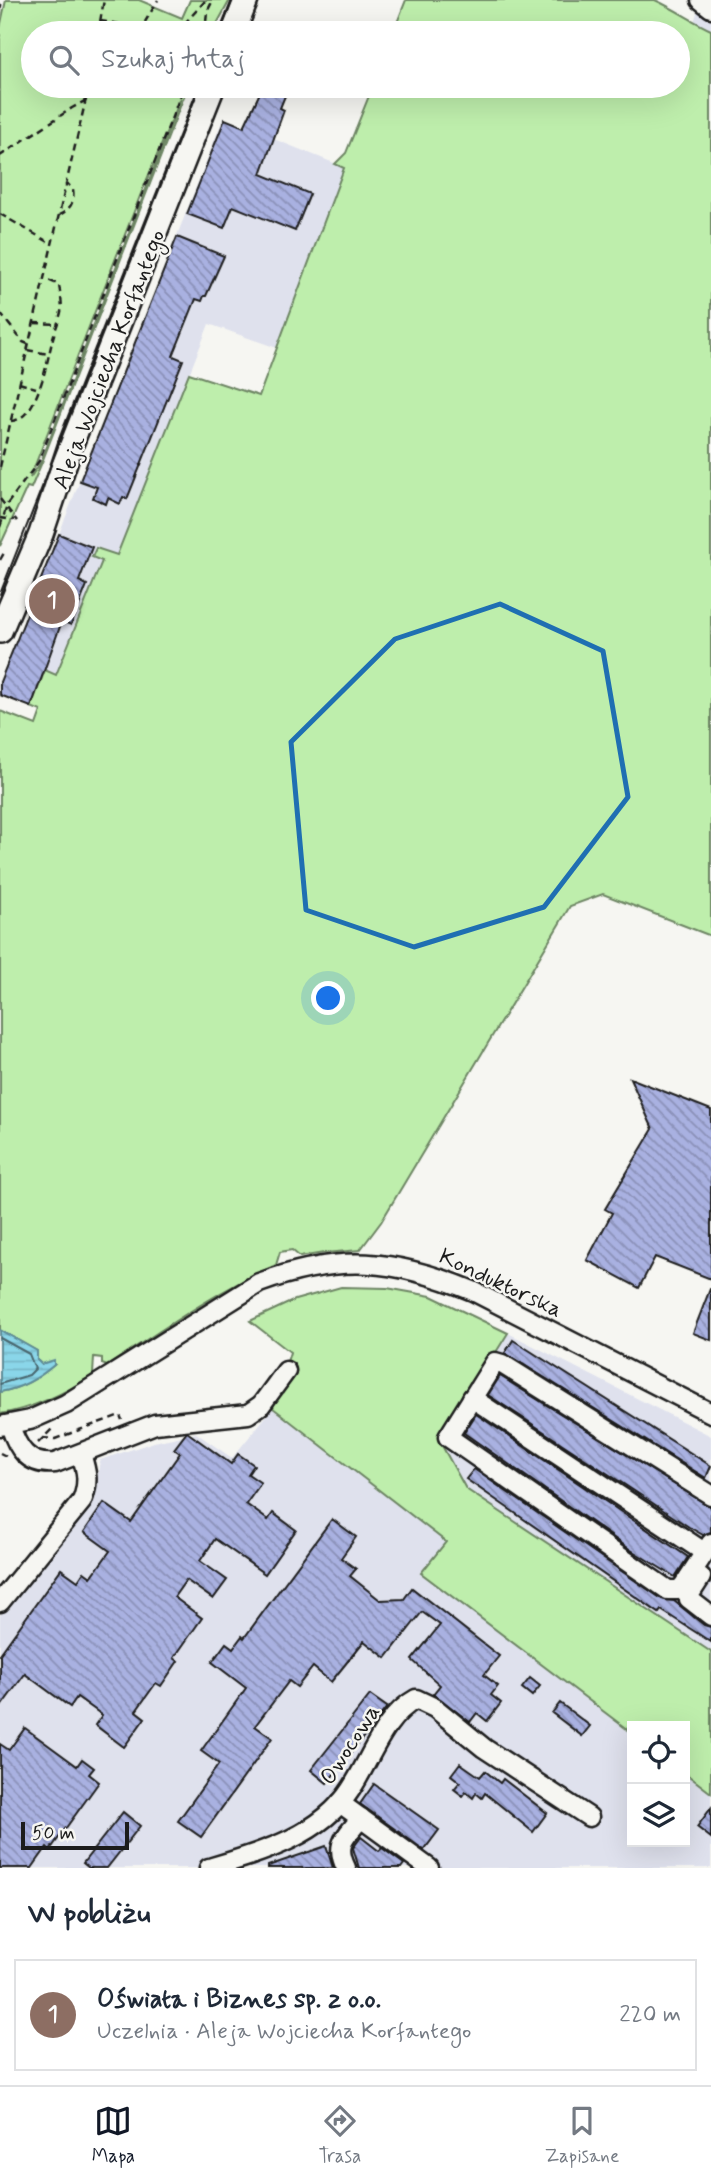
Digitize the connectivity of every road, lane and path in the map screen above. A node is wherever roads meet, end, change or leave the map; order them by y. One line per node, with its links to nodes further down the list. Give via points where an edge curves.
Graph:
1 (2, 0): 9 (path)
2 (104, 0): 10 (path)
3 (158, 0): 11 (path)
4 (206, 0): 12 (path)
5 (213, 0): 13 (path)
6 (246, 0): 14 (main road)
7 (701, 0): 8 (street)
8 (711, 8)
9 (0, 11)
10 (100, 21)
11 (146, 21)
12 (187, 21)
13 (206, 21)
14 (238, 21)
15 (87, 98): 19 (path)
16 (91, 98): 19 (path)
17 (179, 98): 37 (path, via 39,461)
18 (208, 98): 42 (main road, Aleja Wojciecha Korfantego, via 71,444 51,508)
19 (86, 101): 20 (path); 21 (path)
20 (0, 156)
21 (67, 183): 23 (path); 23 (path, via 73,201)
22 (0, 214): 24 (path)
23 (59, 215): 24 (path)
24 (52, 244): 25 (path)
25 (44, 279): 27 (path); 28 (path, via 59,285 62,309)
26 (0, 313): 29 (path)
27 (33, 323): 28 (path); 29 (path)
28 (56, 324): 31 (path)
29 (29, 344): 30 (path)
30 (27, 350): 31 (path); 32 (path)
31 (50, 354): 33 (path)
32 (19, 383): 33 (path); 34 (path)
33 (38, 389): 34 (path, via 23,417)
34 (10, 421): 35 (path)
35 (0, 467)
36 (0, 499): 37 (path)
37 (6, 508): 38 (path); 38 (path, via 16,520)
38 (1, 518): 39 (path)
39 (0, 527)
40 (4, 553): 41 (path)
41 (0, 560)
42 (6, 604): 43 (main road, Aleja Wojciecha Korfantego)
43 (0, 631)
44 (286, 1371): 49 (street, via 261,1405 248,1414 155,1424)
45 (472, 1398): 55 (street, via 491,1366 502,1364); 56 (street); 56 (street, via 448,1437 668,1590 683,1586)
46 (711, 1413): 47 (street, Konduktorska, via 473,1291 412,1270 341,1262 260,1283 66,1404)
47 (5, 1426): 53 (street, via 20,1450 36,1462 55,1463)
48 (56, 1426): 50 (path)
49 (129, 1433): 50 (path, via 120,1415 55,1439); 53 (street)
50 (42, 1438): 51 (path)
51 (35, 1446)
52 (0, 1453): 54 (path)
53 (81, 1454): 57 (street, via 87,1473 82,1501)
54 (9, 1455)
55 (711, 1495)
56 (709, 1553): 58 (street, via 689,1599)
57 (0, 1602)
58 (711, 1616)
59 (340, 1804): 60 (street, Owocowa, via 390,1721 416,1699); 61 (street); 62 (street, Owocowa, via 308,1831)
60 (589, 1817)
61 (361, 1818): 63 (street, via 341,1842); 64 (street)
62 (209, 1868)
63 (346, 1868)
64 (429, 1868)

